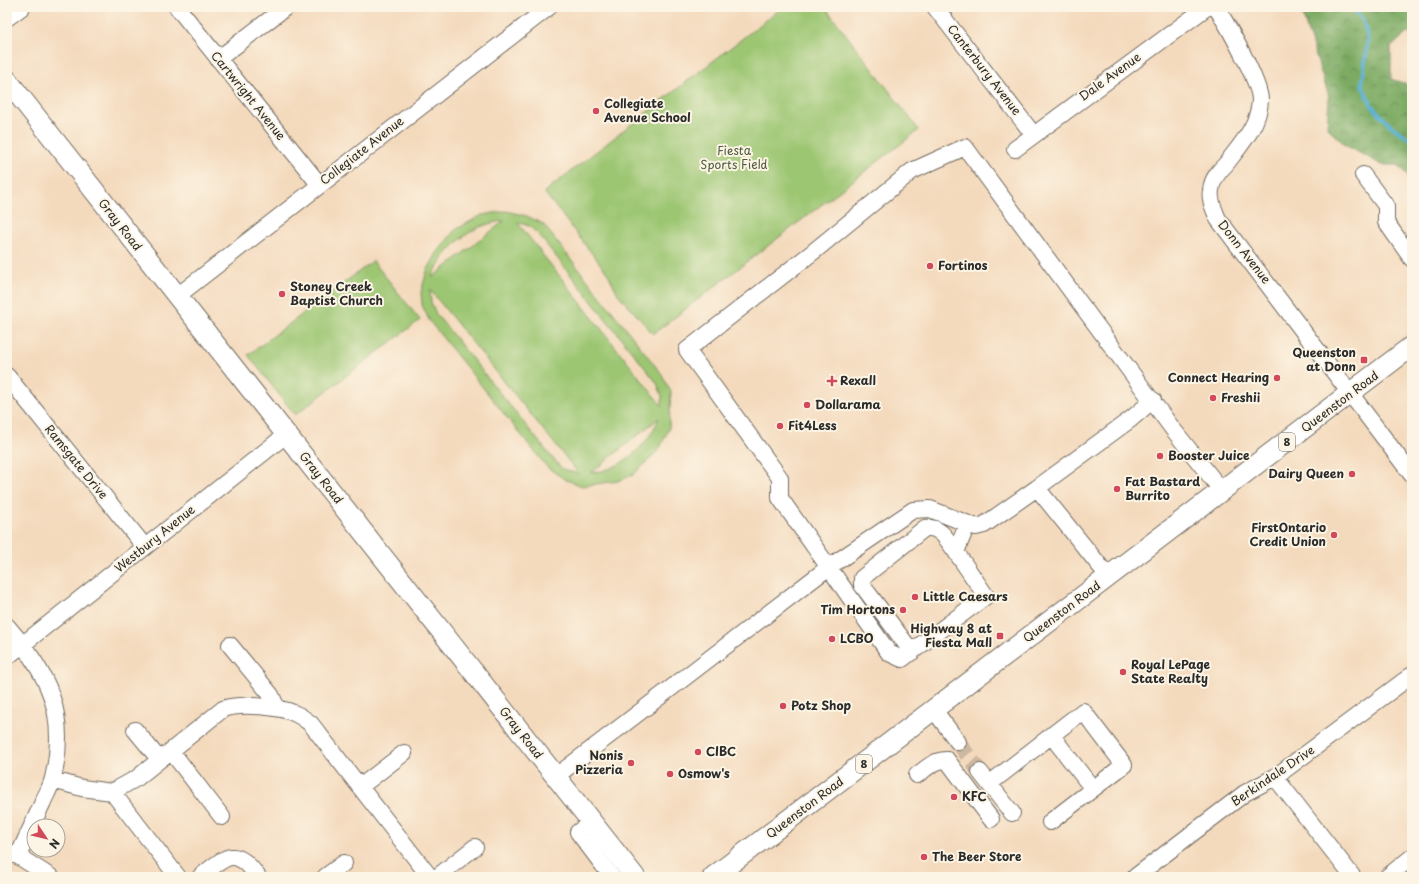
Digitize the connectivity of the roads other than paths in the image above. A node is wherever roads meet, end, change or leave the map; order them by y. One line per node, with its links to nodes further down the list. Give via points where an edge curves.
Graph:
1 (22, 7): 8 (street)
2 (177, 7): 9 (street, Cartwright Avenue)
3 (286, 7): 9 (street)
4 (549, 7): 14 (street, Collegiate Avenue)
5 (935, 7): 11 (street, Canterbury Avenue)
6 (1207, 7): 11 (street, Dale Avenue)
7 (1216, 7): 19 (street, Donn Avenue, via 1246,62 1260,98 1258,112 1248,135 1215,177 1211,189 1211,203 1218,219)
8 (7, 18)
9 (218, 59): 14 (street, Cartwright Avenue)
10 (7, 80): 16 (main road, Gray Road)
11 (1033, 134): 12 (street, Dale Avenue)
12 (1015, 149)
13 (1363, 175): 15 (street, via 1386,206 1386,222)
14 (319, 184): 16 (street, Collegiate Avenue)
15 (1412, 259)
16 (176, 297): 21 (main road, Gray Road)
17 (1412, 346): 19 (main road, Queenston Road / 8)
18 (7, 376): 26 (street, Ramsgate Drive)
19 (1351, 393): 22 (street, Donn Avenue); 24 (main road, Queenston Road / 8)
20 (1153, 400): 23 (street); 24 (street); 28 (street, via 965,147 912,171 687,350 780,478 780,498)
21 (287, 434): 26 (street, Westbury Avenue); 44 (main road, Gray Road)
22 (1412, 475)
23 (1037, 488): 25 (street, via 984,525); 29 (street)
24 (1222, 491): 29 (main road, Queenston Road / 8)
25 (967, 525): 27 (street); 28 (street, via 930,509 913,510)
26 (145, 547): 31 (street, Westbury Avenue)
27 (956, 552): 33 (street, via 986,596); 33 (street, via 938,530 932,527 925,528 862,578 862,585)
28 (829, 567): 33 (street, via 889,653 902,659); 44 (street)
29 (1108, 576): 37 (main road, Queenston Road / 8)
30 (7, 626): 31 (street)
31 (23, 644): 34 (street, Westbury Avenue); 46 (street, via 50,689 55,706 60,736)
32 (230, 645): 36 (street, via 271,695)
33 (912, 652)
34 (7, 657)
35 (1412, 675): 45 (street, Berkindale Drive)
36 (277, 708): 42 (street, via 232,706 223,709); 47 (street, via 297,714 311,724)
37 (934, 710): 40 (street); 68 (main road, Queenston Road / 8)
38 (136, 730): 42 (street)
39 (1051, 735): 48 (street); 48 (street, via 1083,711 1124,765); 50 (street, via 985,778)
40 (958, 742)
41 (404, 753): 47 (street)
42 (165, 755): 49 (street, via 137,778); 51 (street)
43 (917, 775): 52 (street, via 933,763 947,760)
44 (555, 776): 54 (main road, Gray Road)
45 (1275, 777): 69 (street, Berkindale Drive, via 1245,793); 70 (street)
46 (53, 780): 49 (street, via 82,788); 56 (street)
47 (360, 787): 64 (street)
48 (1093, 789): 53 (street)
49 (112, 792): 60 (street)
50 (1012, 813)
51 (222, 817)
52 (991, 819)
53 (1050, 822)
54 (579, 832): 66 (street); 67 (main road, Gray Road)
55 (475, 847): 65 (street)
56 (13, 855): 59 (street)
57 (1412, 857): 71 (street)
58 (344, 863): 63 (street)
59 (51, 877)
60 (178, 877)
61 (200, 877): 62 (street, via 221,860 230,857 240,858 248,863)
62 (258, 877)
63 (325, 877)
64 (430, 877)
65 (437, 877)
66 (612, 877)
67 (635, 877)
68 (713, 877)
69 (1135, 877)
70 (1353, 877)
71 (1387, 877)

